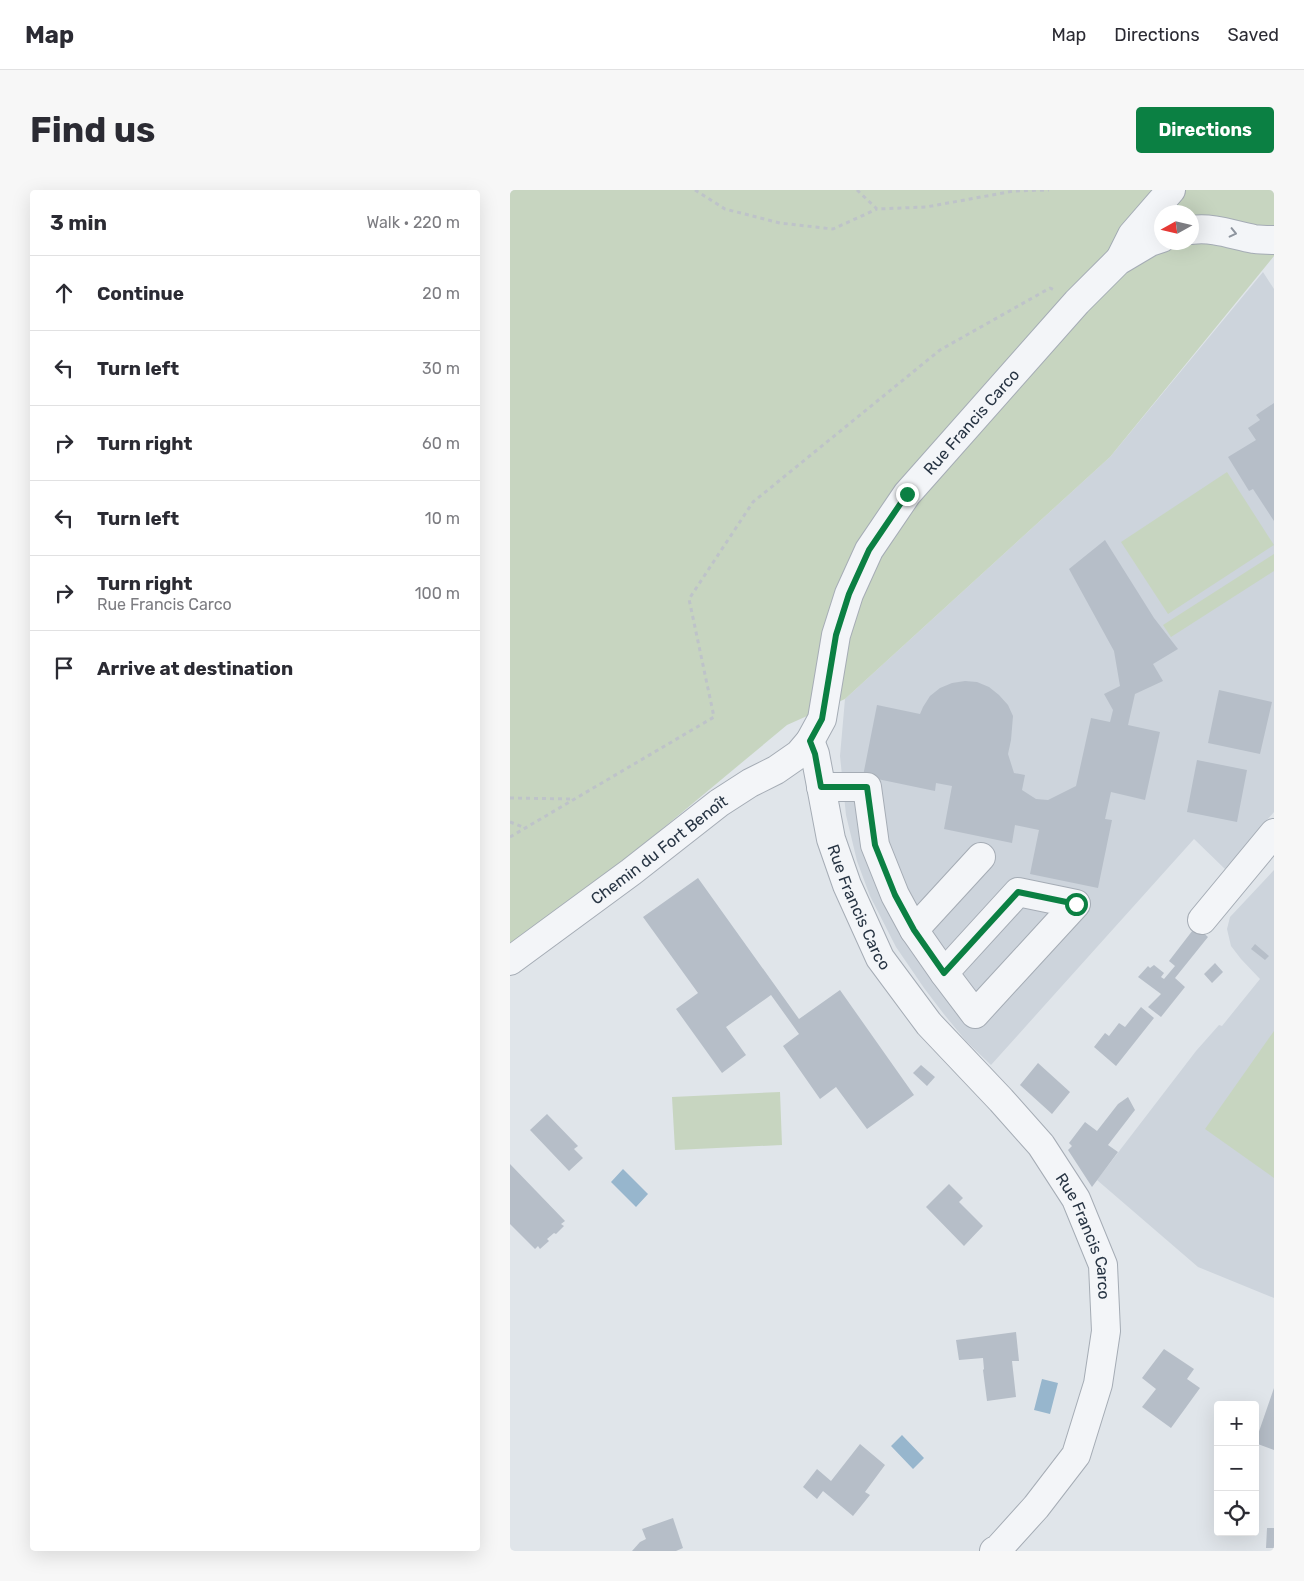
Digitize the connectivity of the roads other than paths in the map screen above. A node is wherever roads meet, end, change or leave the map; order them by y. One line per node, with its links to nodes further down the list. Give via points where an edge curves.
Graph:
1 (1171, 190): 5 (street, Rue Francis Carco, via 1132,235)
2 (1199, 229): 3 (street, one-way to 3)
3 (1274, 240)
4 (1154, 241): 5 (street, Rue Francis Carco)
5 (1118, 261): 6 (street, Rue Francis Carco, via 1077,302 907,494 869,550 849,594 836,635 822,719)
6 (810, 741): 7 (street, Rue Francis Carco); 12 (street, Chemin du Fort Benoît, via 799,754 719,803)
7 (821, 787): 11 (street, via 867,787 875,845 895,895); 14 (street, Rue Francis Carco, via 831,839 847,885 880,958 929,1024 1041,1145 1076,1199 1102,1265 1106,1331 1098,1384 1076,1456 1036,1508)
8 (1274, 834): 10 (street)
9 (981, 857): 11 (street)
10 (1202, 920)
11 (914, 930): 13 (street)
12 (510, 961)
13 (944, 973): 13 (street, via 1018,892 1076,904 975,1014)
14 (994, 1551)

